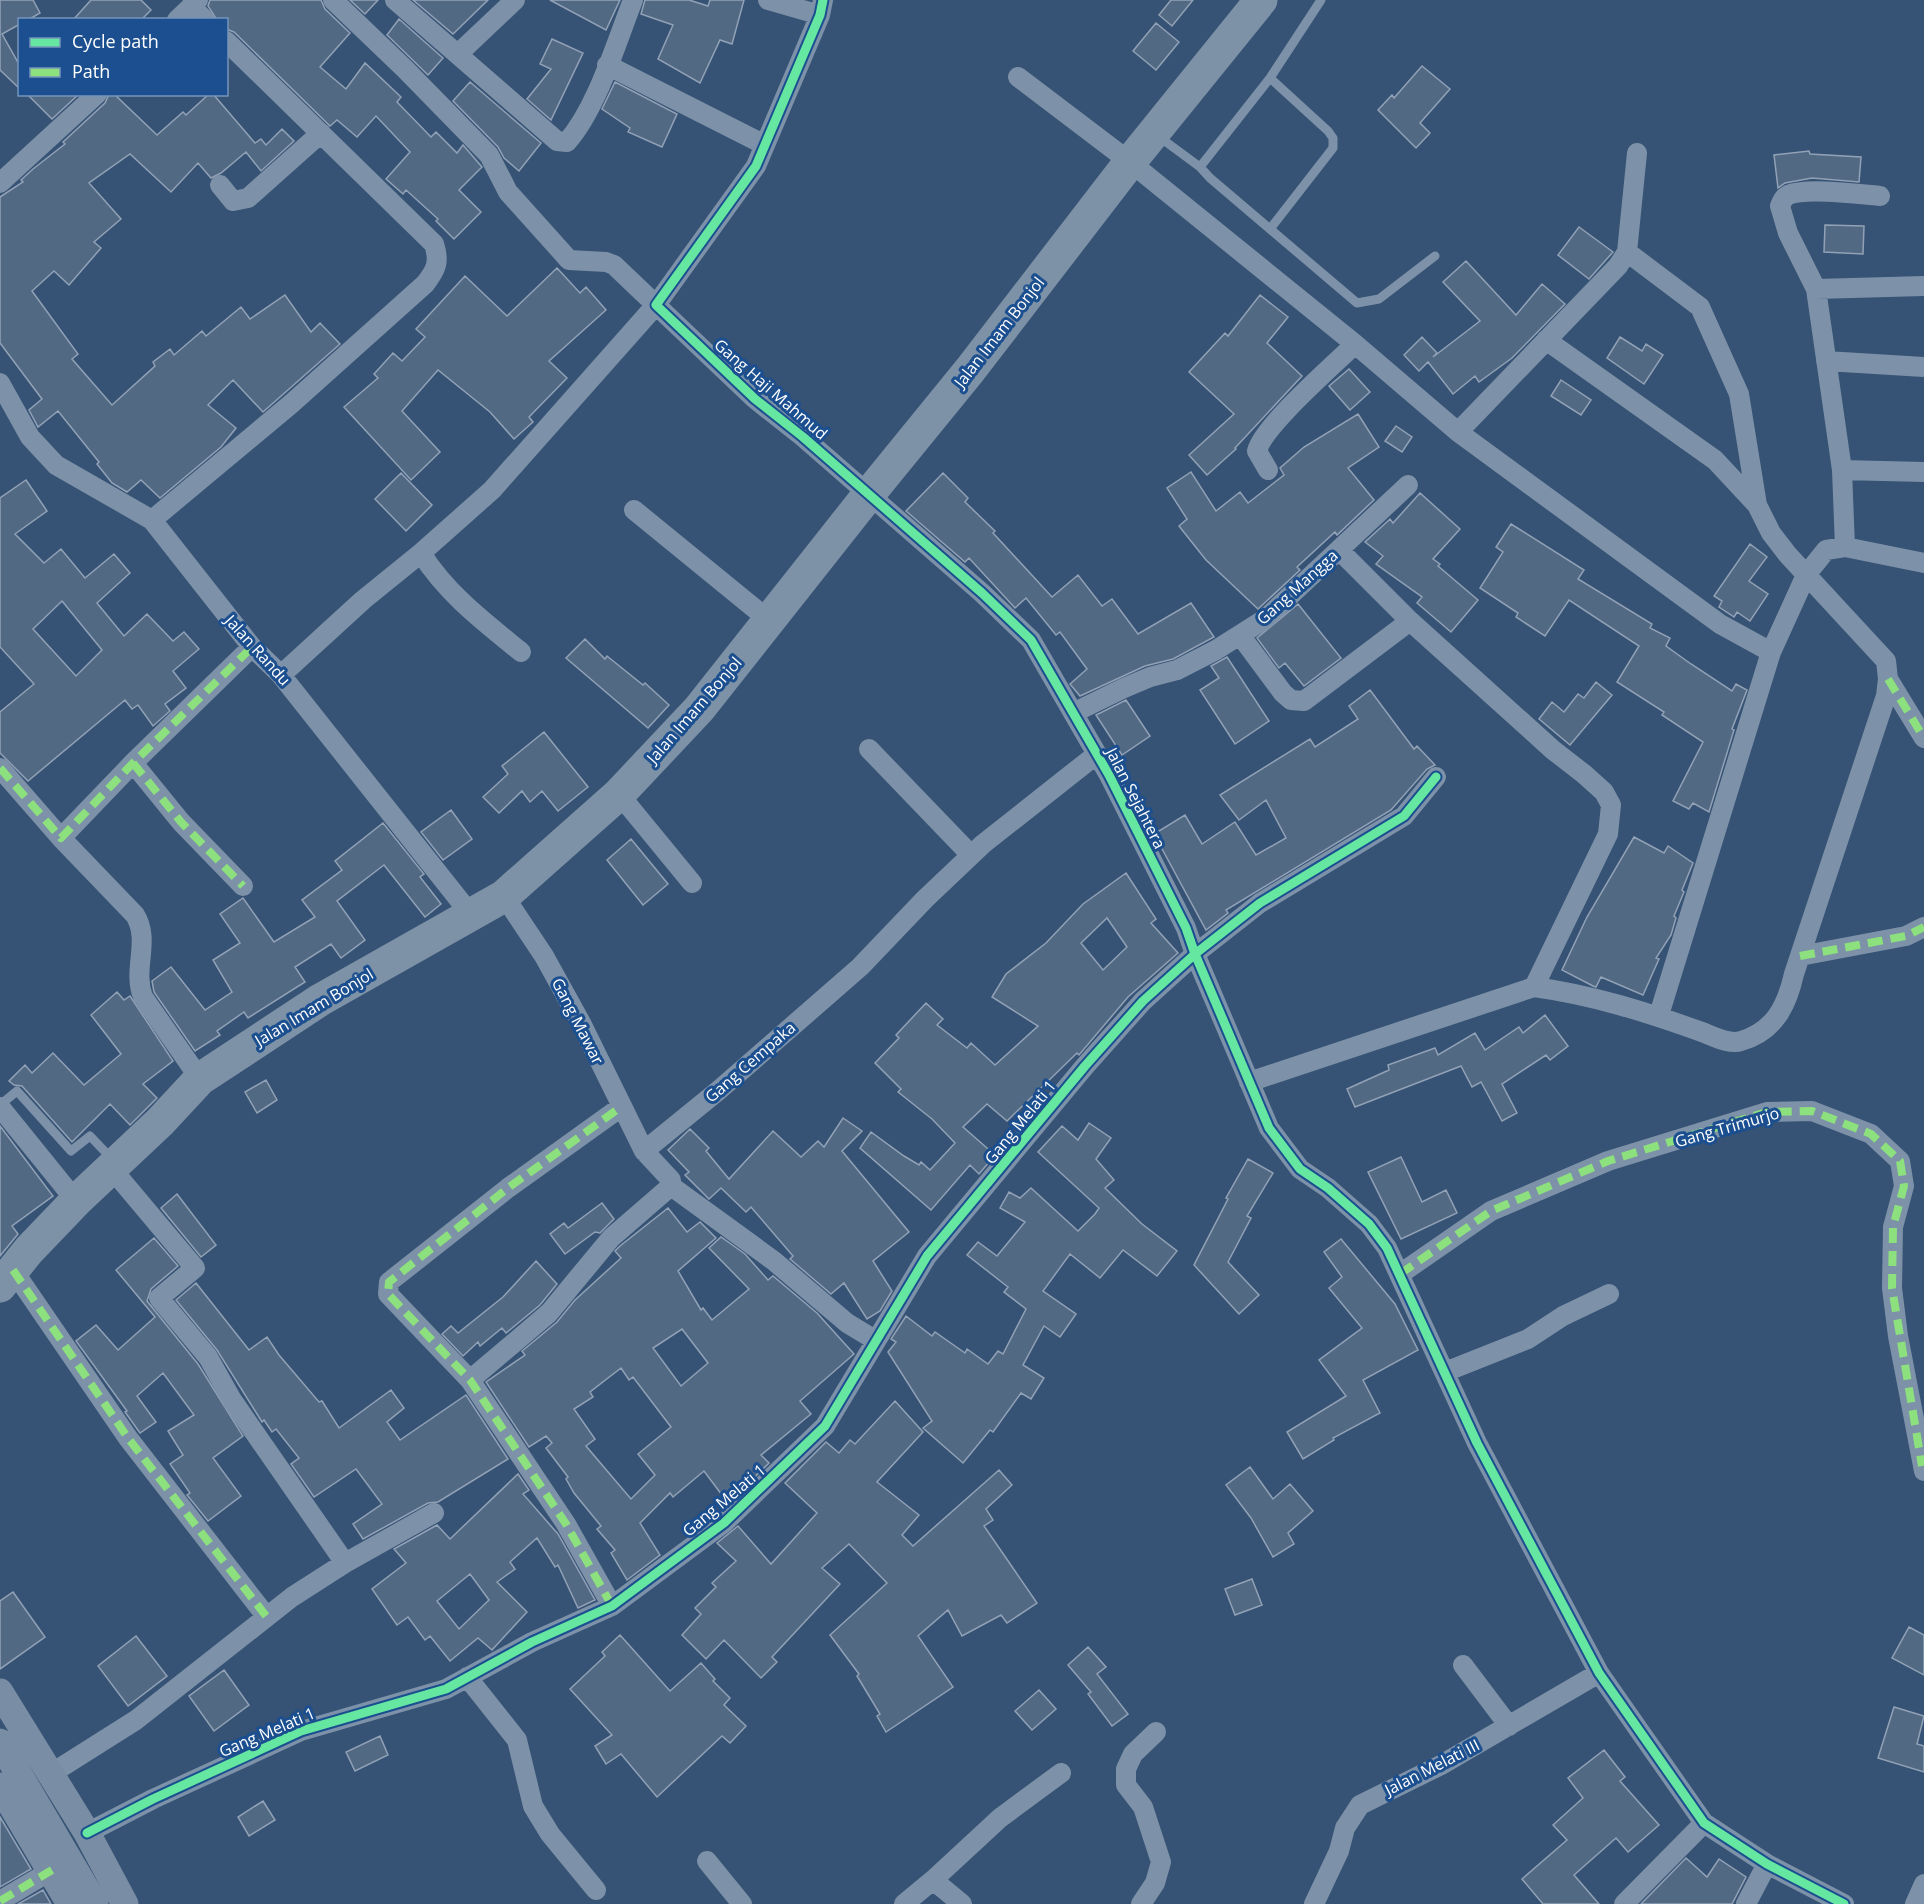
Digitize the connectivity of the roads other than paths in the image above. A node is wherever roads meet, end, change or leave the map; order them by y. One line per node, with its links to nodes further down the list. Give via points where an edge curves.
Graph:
1 (333, 0): 29 (street, Gang Haji Mahmud, via 489,155 508,192 569,260 614,265)
2 (395, 0): 10 (street)
3 (515, 0): 10 (street)
4 (633, 0): 11 (street)
5 (768, 0): 8 (street)
6 (1261, 0): 16 (highway, Jalan Imam Bonjol)
7 (1321, 0): 13 (lane)
8 (821, 7): 17 (street)
9 (228, 43): 15 (street)
10 (458, 54): 11 (street, via 557,141 567,142 579,129)
11 (607, 65): 17 (street)
12 (1018, 76): 19 (street)
13 (1270, 78): 20 (lane); 24 (lane, via 1328,131 1333,148)
14 (95, 96): 21 (street)
15 (321, 133): 22 (street, via 248,198 233,201); 43 (street, via 434,244 438,256 436,269 425,284 291,404)
16 (1154, 133): 19 (highway, Jalan Imam Bonjol); 20 (lane)
17 (765, 145): 29 (street, via 748,180)
18 (1637, 153): 25 (street)
19 (1130, 162): 31 (street); 40 (highway, Jalan Imam Bonjol, via 970,370)
20 (1200, 166): 24 (lane)
21 (0, 183)
22 (220, 185)
23 (1880, 196): 28 (street, via 1821,192 1790,194 1783,199 1780,206 1788,233)
24 (1270, 229): 26 (lane, via 1357,303 1378,299)
25 (1627, 252): 30 (street); 41 (street, via 1700,307 1739,394)
26 (1435, 256)
27 (1924, 286): 28 (street)
28 (1816, 289): 32 (street)
29 (656, 305): 40 (street, Gang Haji Mahmud, via 755,399); 46 (street, via 492,490)
30 (1546, 340): 35 (street); 41 (street, via 1715,460)
31 (1355, 344): 35 (street); 36 (street, via 1258,446 1257,452)
32 (1826, 362): 33 (street); 37 (street)
33 (1924, 367)
34 (0, 383): 43 (street, Jalan Randu, via 30,437 57,465)
35 (1458, 432): 54 (street, via 1720,624)
36 (1268, 470)
37 (1842, 470): 38 (street); 44 (street)
38 (1924, 472)
39 (1408, 485): 45 (street, Gang Mangga)
40 (868, 494): 49 (highway, Jalan Imam Bonjol); 57 (street, Jalan Sejahtera, via 1031,640)
41 (1756, 505): 48 (street, via 1771,533)
42 (634, 510): 49 (street)
43 (152, 520): 52 (street, Jalan Randu)
44 (1845, 547): 47 (street); 48 (street, via 1826,550)
45 (1339, 550): 50 (street); 51 (street, Gang Mangga, via 1264,619)
46 (421, 553): 53 (street, via 435,575 463,604); 55 (street)
47 (1924, 563)
48 (1806, 575): 54 (street); 56 (street, via 1886,661)
49 (770, 621): 64 (highway, Jalan Imam Bonjol, via 699,709)
50 (1410, 621): 51 (street, via 1304,701 1291,700 1283,693); 74 (street, via 1604,792 1611,805 1608,834)
51 (1240, 635): 57 (street, Gang Mangga, via 1177,670 1150,676)
52 (252, 647): 55 (street, Jalan Randu); 61 (street)
53 (521, 652)
54 (1771, 652): 75 (street)
55 (281, 675): 70 (street, Jalan Randu)
56 (1888, 679): 58 (street); 73 (street, via 1886,696)
57 (1073, 713): 60 (street, Jalan Sejahtera)
58 (1924, 738)
59 (869, 748): 66 (street)
60 (1097, 754): 66 (street, Gang Cempaka); 72 (street, Jalan Sejahtera, via 1186,928)
61 (133, 763): 65 (street); 68 (street, via 181,822)
62 (0, 768): 65 (street)
63 (1436, 777): 72 (street, Gang Melati 1, via 1404,816 1260,903)
64 (619, 795): 67 (street); 69 (highway, Jalan Imam Bonjol)
65 (61, 838): 76 (street, via 141,925 138,977 143,997)
66 (971, 855): 80 (street, Gang Cempaka, via 860,967)
67 (692, 883)
68 (243, 886)
69 (504, 896): 70 (highway, Jalan Imam Bonjol); 79 (street, Gang Mawar, via 544,956)
70 (472, 915): 76 (highway, Jalan Imam Bonjol, via 320,1000)
71 (1924, 927): 73 (street, via 1906,936)
72 (1195, 954): 77 (street, Jalan Sejahtera); 87 (street, Gang Melati 1, via 1143,1001 1085,1066 927,1256)
73 (1800, 956): 75 (street, via 1787,1003 1766,1028 1739,1042)
74 (1534, 987): 75 (street, via 1579,993); 77 (street)
75 (1659, 1015)
76 (200, 1079): 81 (highway, Jalan Imam Bonjol)
77 (1249, 1082): 84 (street, Jalan Sejahtera, via 1269,1128 1300,1169 1369,1224)
78 (0, 1106): 81 (lane, via 17,1091 71,1151 90,1136); 83 (street)
79 (621, 1107): 80 (street, Gang Mawar); 89 (street, via 508,1188 389,1282 388,1294)
80 (644, 1151): 82 (street, via 671,1180)
81 (113, 1166): 83 (highway, Jalan Imam Bonjol); 92 (street, via 195,1268 159,1298 208,1357 232,1400)
82 (671, 1186): 87 (street, via 774,1261 847,1323); 89 (street, via 611,1238 549,1313)
83 (76, 1201): 85 (highway, Jalan Imam Bonjol)
84 (1400, 1274): 88 (street, Jalan Sejahtera); 90 (street, Gang Trimurjo, via 1491,1211 1598,1165 1767,1112 1812,1111 1871,1134 1900,1161 1904,1186 1893,1227 1892,1288)
85 (7, 1278): 94 (street)
86 (1609, 1294): 88 (street, via 1563,1316 1528,1339)
87 (876, 1340): 93 (street, Gang Melati 1, via 825,1426 782,1470 724,1523)
88 (1445, 1372): 96 (street, Jalan Sejahtera, via 1482,1453)
89 (470, 1380): 93 (street, via 566,1524)
90 (1924, 1471)
91 (434, 1513): 92 (street)
92 (345, 1563): 94 (street)
93 (612, 1606): 97 (street, Gang Melati 1)
94 (266, 1616): 103 (street, via 136,1720)
95 (1463, 1665): 99 (street)
96 (1599, 1673): 99 (street, Jalan Melati III); 105 (street, Jalan Sejahtera)
97 (466, 1677): 106 (street, Gang Melati 1, via 446,1689 301,1731); 112 (street, via 517,1740 533,1806 550,1834)
98 (0, 1692): 103 (street)
99 (1509, 1726): 121 (street, Jalan Melati III, via 1441,1766 1360,1805 1345,1828 1339,1851)
100 (1156, 1732): 120 (street, via 1133,1754 1126,1769 1126,1785 1143,1807 1161,1862 1155,1884)
101 (0, 1742): 115 (street)
102 (1061, 1773): 110 (street, via 1000,1818)
103 (49, 1775): 106 (street)
104 (0, 1786): 109 (street)
105 (1704, 1823): 108 (street); 122 (street)
106 (87, 1833): 116 (street)
107 (707, 1861): 117 (street)
108 (1767, 1863): 123 (street); 124 (street)
109 (52, 1870): 113 (street); 114 (street)
110 (933, 1880): 118 (street); 119 (street)
111 (1924, 1884): 125 (street)
112 (596, 1890)
113 (0, 1901)
114 (70, 1904)
115 (95, 1904)
116 (124, 1904)
117 (742, 1904)
118 (904, 1904)
119 (962, 1904)
120 (1141, 1904)
121 (1314, 1904)
122 (1624, 1904)
123 (1746, 1904)
124 (1844, 1904)
125 (1915, 1904)

